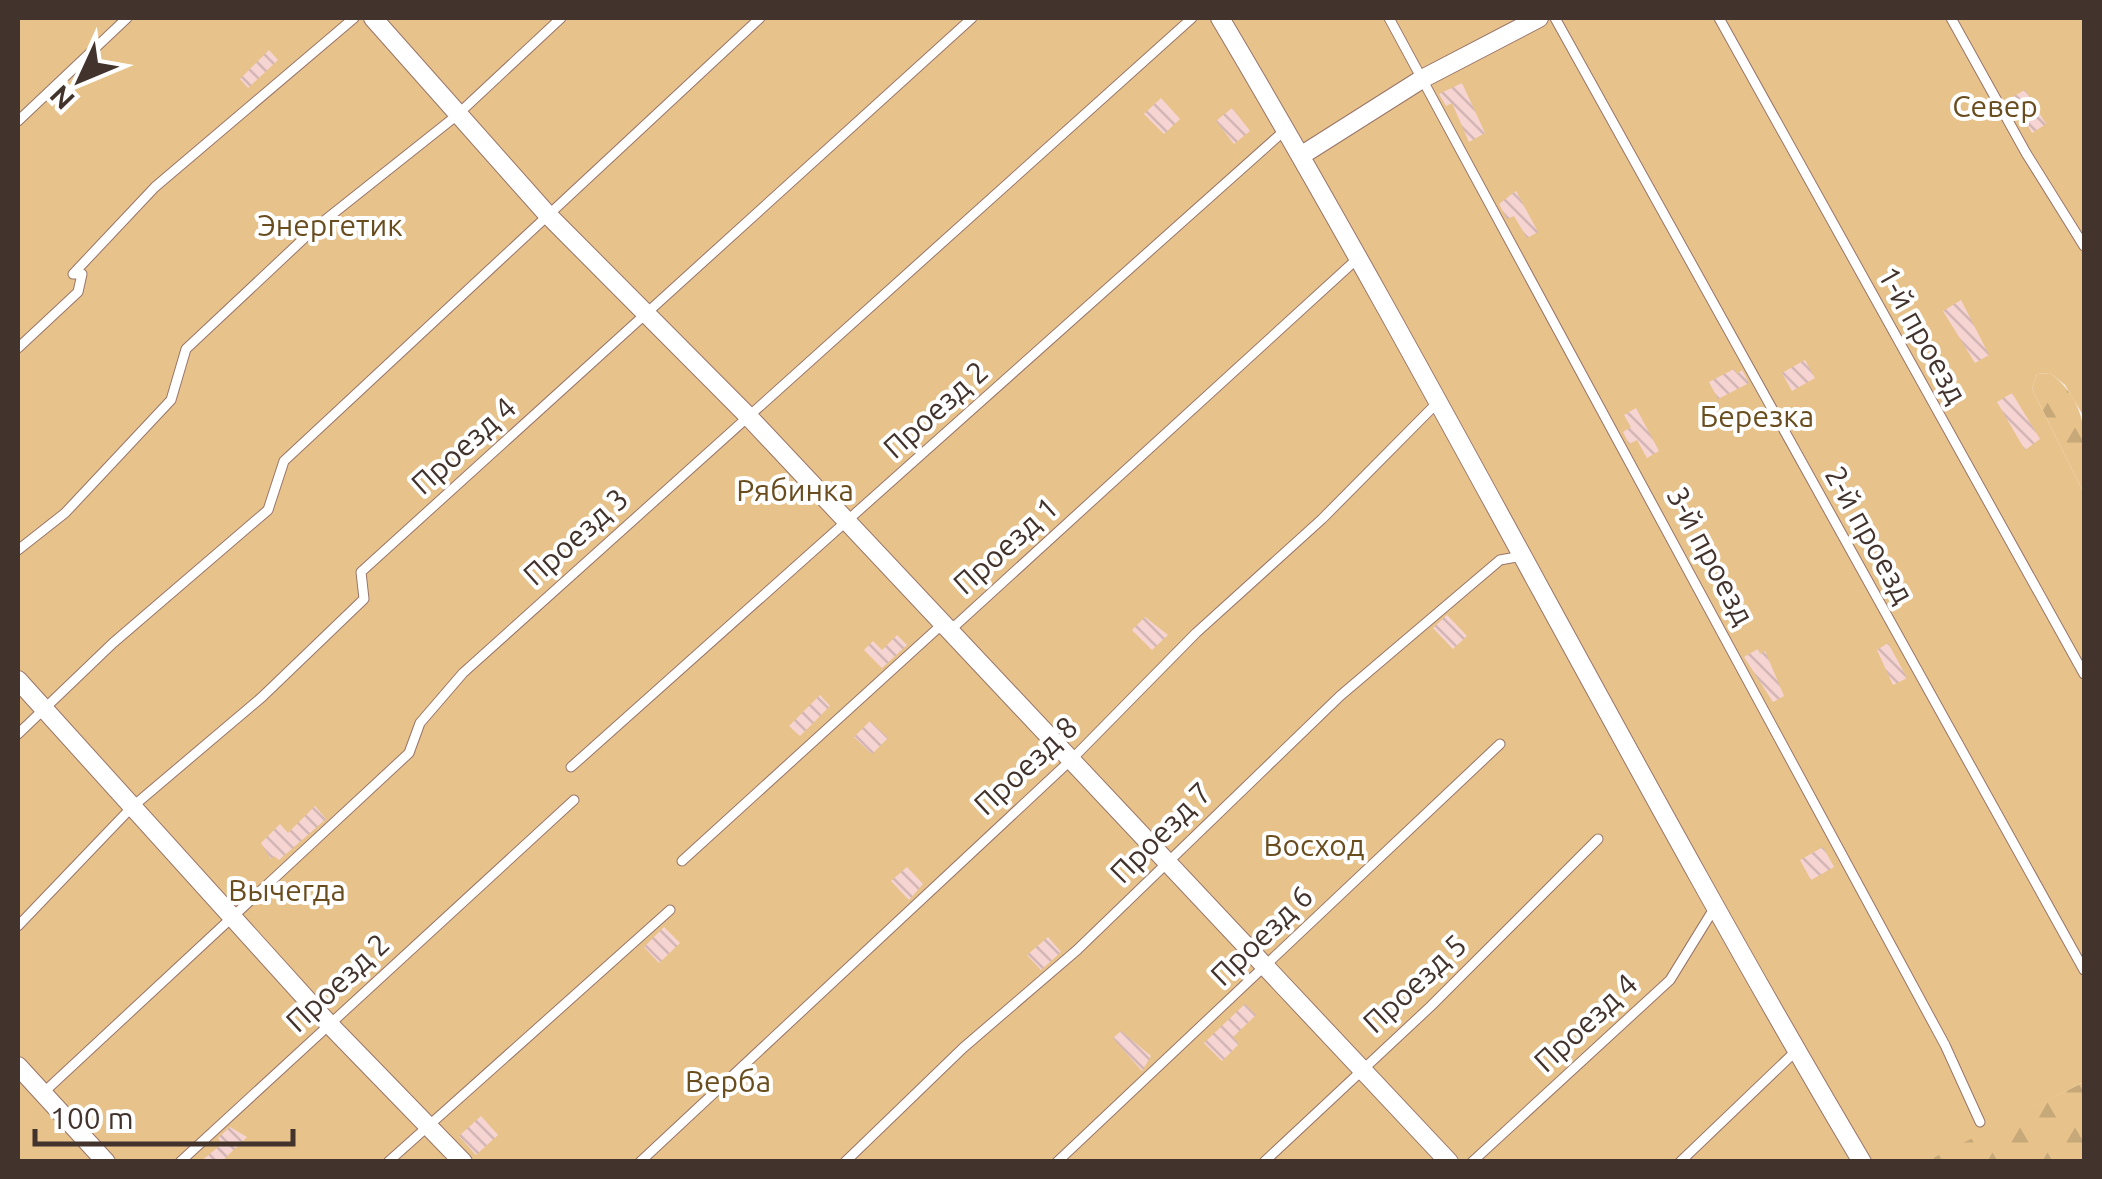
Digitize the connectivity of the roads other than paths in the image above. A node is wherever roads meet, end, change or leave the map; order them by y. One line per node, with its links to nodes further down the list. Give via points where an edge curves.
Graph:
1 (127, 18): 16 (lane)
2 (354, 18): 23 (lane, via 155,187 73,274 82,274 78,292)
3 (373, 18): 15 (street)
4 (561, 18): 15 (lane)
5 (760, 18): 19 (lane)
6 (972, 18): 22 (lane, Проезд 4)
7 (1192, 18): 25 (lane, Проезд 3)
8 (1220, 18): 17 (street)
9 (1388, 18): 14 (lane, 3-й проезд)
10 (1539, 18): 14 (street)
11 (1554, 18): 47 (lane, 2-й проезд)
12 (1719, 18): 30 (lane, 1-й проезд)
13 (1951, 18): 20 (lane)
14 (1422, 79): 18 (street); 54 (lane, 3-й проезд, via 1945,1045)
15 (456, 116): 19 (street); 27 (lane, via 315,228 186,349 178,386 66,514)
16 (18, 121)
17 (1286, 129): 18 (street); 26 (lane, Проезд 2)
18 (1302, 156): 21 (street)
19 (547, 214): 22 (street); 32 (lane, via 284,461 268,510)
20 (2084, 246)
21 (1358, 258): 24 (street); 29 (lane, Проезд 1, via 956,625)
22 (646, 318): 25 (street); 38 (lane, Проезд 4, via 361,572 364,599)
23 (18, 348)
24 (1439, 401): 28 (street); 35 (lane, Проезд 8)
25 (748, 416): 26 (street); 44 (lane, Проезд 3, via 463,673 420,723 408,753)
26 (847, 523): 29 (street); 36 (lane, Проезд 2)
27 (18, 550)
28 (1522, 556): 41 (lane, Проезд 7, via 1500,560 1340,696); 42 (street)
29 (946, 627): 35 (street); 40 (lane, Проезд 1, via 936,628)
30 (2084, 674)
31 (18, 680): 32 (street)
32 (44, 710): 33 (lane); 38 (street)
33 (18, 734)
34 (1500, 744): 46 (lane, Проезд 6)
35 (1072, 759): 41 (street); 60 (lane, Проезд 8)
36 (571, 766)
37 (574, 800): 48 (lane, Проезд 2)
38 (131, 808): 44 (street); 45 (lane, Проезд 4)
39 (1598, 839): 51 (lane, Проезд 5)
40 (682, 861)
41 (1168, 861): 46 (street); 61 (lane, Проезд 7)
42 (1716, 906): 49 (street); 65 (lane, Проезд 4, via 1670,980)
43 (670, 910): 55 (lane)
44 (231, 918): 48 (street); 53 (lane, Проезд 3)
45 (18, 926)
46 (1267, 968): 51 (street); 62 (lane, Проезд 6)
47 (2084, 970)
48 (329, 1024): 55 (street); 57 (lane, Проезд 2)
49 (1796, 1051): 66 (lane); 67 (street)
50 (18, 1066): 53 (street)
51 (1361, 1068): 63 (lane, Проезд 5); 64 (street)
52 (18, 1083): 53 (lane, via 23,1078)
53 (43, 1094): 56 (street)
54 (1980, 1122)
55 (428, 1126): 58 (lane); 59 (street)
56 (106, 1162)
57 (180, 1162)
58 (388, 1162)
59 (463, 1162)
60 (640, 1162)
61 (845, 1162)
62 (1057, 1162)
63 (1264, 1162)
64 (1449, 1162)
65 (1472, 1162)
66 (1680, 1162)
67 (1862, 1162)

